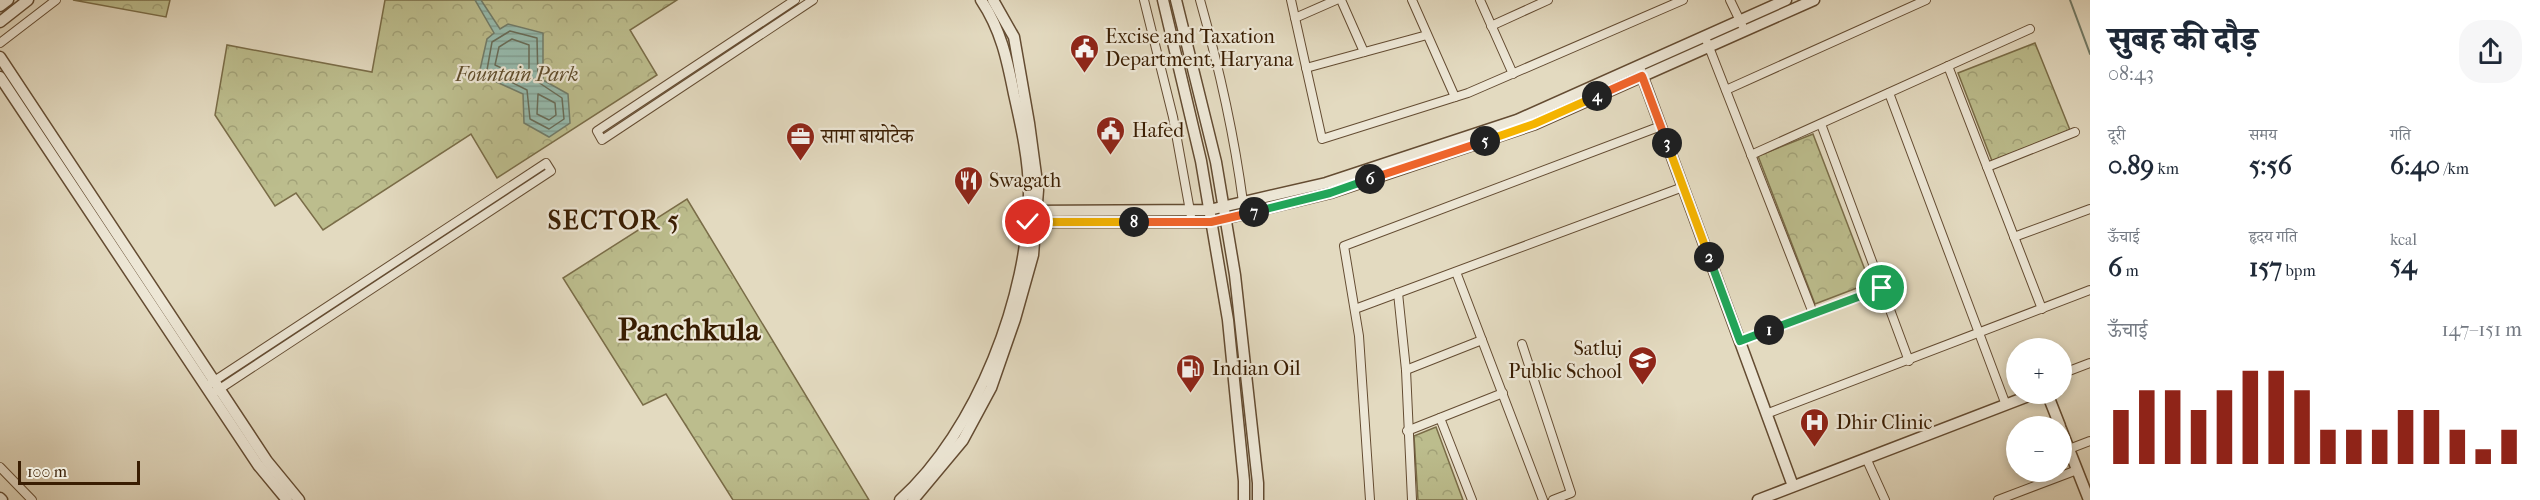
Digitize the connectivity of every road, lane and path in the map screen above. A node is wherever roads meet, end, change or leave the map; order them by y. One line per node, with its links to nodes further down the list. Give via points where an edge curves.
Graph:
1 (8, 0): 23 (street)
2 (28, 0): 25 (street)
3 (56, 0): 31 (street)
4 (795, 0): 5 (street, via 597,131 602,140)
5 (813, 0)
6 (981, 0): 39 (street, via 1004,44)
7 (993, 0): 39 (street, via 1014,37)
8 (1144, 0): 53 (street)
9 (1163, 0): 54 (street)
10 (1176, 0): 51 (street)
11 (1200, 0): 50 (street, via 1226,105)
12 (1291, 0): 24 (street)
13 (1336, 0): 24 (street)
14 (1341, 0): 32 (street)
15 (1412, 0): 29 (street)
16 (1480, 0): 26 (street)
17 (1548, 0): 26 (street)
18 (1683, 0): 37 (street)
19 (1730, 0): 27 (street)
20 (1786, 0): 27 (street)
21 (1814, 0): 27 (street)
22 (1926, 0): 40 (street)
23 (0, 6)
24 (1295, 18): 35 (street)
25 (0, 22)
26 (1491, 26): 37 (street)
27 (1742, 26): 30 (street)
28 (2030, 29): 34 (street)
29 (1427, 35): 32 (street); 42 (street)
30 (1707, 42): 36 (street); 40 (street)
31 (0, 43)
32 (1364, 52): 35 (street)
33 (0, 57): 75 (street)
34 (1948, 66): 41 (street); 47 (street)
35 (1306, 68): 42 (street, via 1322,139)
36 (1641, 71): 44 (street); 50 (street, via 1506,124 1326,183); 56 (street, via 1523,128 1330,193)
37 (1513, 74): 42 (street)
38 (0, 77): 75 (street)
39 (1017, 84): 55 (street)
40 (1726, 90): 46 (street)
41 (1889, 93): 43 (street); 67 (street)
42 (1455, 98)
43 (1821, 124): 46 (street); 61 (street)
44 (1661, 126): 49 (street); 64 (street, via 1344,246)
45 (2075, 132): 47 (street)
46 (1751, 154): 66 (street)
47 (1987, 167): 59 (street)
48 (539, 173): 75 (street)
49 (1683, 187): 60 (street); 69 (street)
50 (1243, 202): 51 (street)
51 (1224, 207): 54 (street); 56 (street)
52 (2090, 209): 59 (street)
53 (1191, 210): 54 (street); 55 (street); 57 (street)
54 (1209, 210): 58 (street)
55 (1032, 216): 57 (street); 91 (street, via 1010,308 982,385 955,435); 92 (street, via 1033,255 991,388 963,440)
56 (1226, 219): 58 (street); 94 (street)
57 (1192, 222): 58 (street)
58 (1211, 222): 93 (street, via 1228,320)
59 (2014, 237): 65 (street)
60 (1456, 272): 63 (street); 68 (street)
61 (1882, 288): 66 (street); 71 (street)
62 (2090, 290): 65 (street)
63 (1398, 293): 64 (street); 73 (street)
64 (1355, 309): 95 (street)
65 (2042, 309): 67 (street)
66 (1813, 313): 69 (street)
67 (1979, 333): 71 (street); 77 (street)
68 (1482, 340): 73 (street); 76 (street)
69 (1740, 341): 78 (street)
70 (1522, 344): 99 (street, via 1571,493)
71 (1909, 361): 78 (street)
72 (2090, 363): 74 (street)
73 (1406, 370): 80 (street)
74 (2072, 370)
75 (212, 388): 89 (street, via 258,465); 90 (street)
76 (1503, 393): 79 (street); 98 (street)
77 (2006, 405): 84 (street)
78 (1766, 414): 87 (street)
79 (1440, 418): 80 (street); 97 (street)
80 (1407, 431): 96 (street)
81 (2090, 441): 82 (street)
82 (2072, 448)
83 (2072, 457): 86 (street)
84 (1866, 458): 87 (street); 101 (street)
85 (0, 467): 88 (street)
86 (2077, 470): 102 (street); 103 (street)
87 (1793, 486): 100 (street)
88 (33, 500)
89 (287, 500)
90 (299, 500)
91 (900, 500)
92 (913, 500)
93 (1244, 500)
94 (1258, 500)
95 (1370, 500)
96 (1412, 500)
97 (1472, 500)
98 (1543, 500)
99 (1553, 500)
100 (1758, 500)
101 (1885, 500)
102 (1998, 500)
103 (2089, 500)

